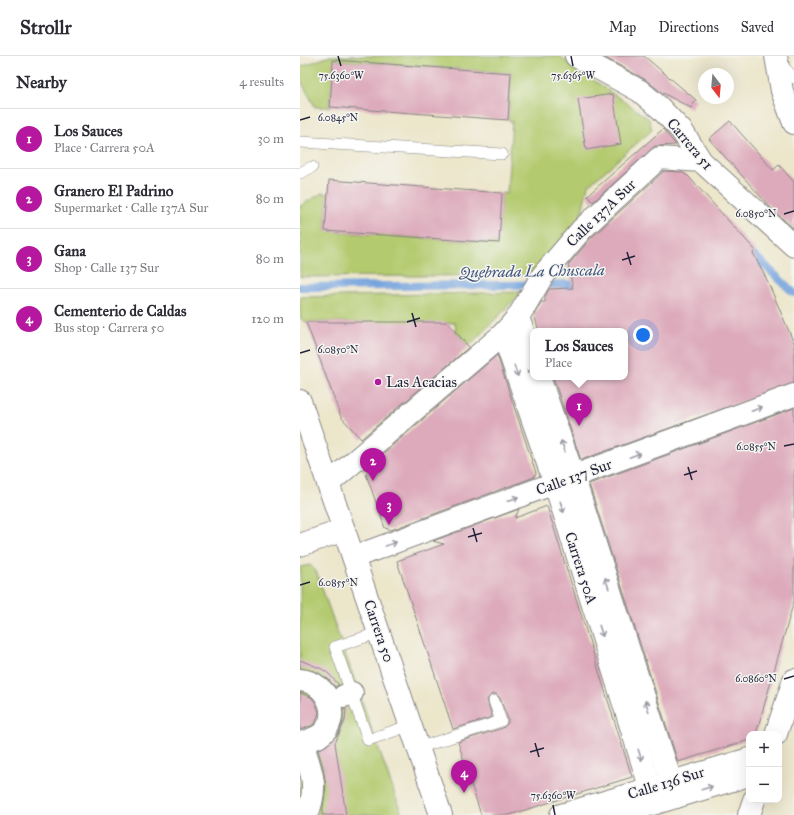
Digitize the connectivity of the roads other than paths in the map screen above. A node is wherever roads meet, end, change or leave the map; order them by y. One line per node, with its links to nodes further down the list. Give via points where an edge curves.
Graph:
1 (576, 56): 7 (street, Carrera 51, via 640,92 660,108 682,131)
2 (776, 57): 3 (lane); 4 (street, via 782,91)
3 (794, 78)
4 (794, 123)
5 (300, 142): 6 (lane)
6 (502, 154)
7 (701, 161): 10 (street, Carrera 51); 11 (street, Calle 137A Sur, via 659,158 582,229 538,283)
8 (312, 167): 9 (lane)
9 (300, 174)
10 (794, 246)
11 (518, 317): 12 (street, Calle 137A Sur); 13 (street)
12 (503, 334): 17 (street, Carrera 50A, one-way to 17); 18 (street, Calle 137A Sur)
13 (530, 351)
14 (540, 380): 17 (street, Carrera 50A, one-way to 14)
15 (794, 395): 17 (street, Calle 137 Sur, one-way to 15)
16 (300, 401): 18 (street, Carrera 50)
17 (564, 481): 21 (street, Calle 137 Sur, one-way to 17); 32 (street, Carrera 50A, one-way to 17); 33 (street, Carrera 50A, one-way to 33)
18 (328, 484): 19 (street, Carrera 50)
19 (344, 530): 20 (street); 21 (street, Carrera 50)
20 (300, 545)
21 (354, 557): 22 (street, Carrera 50)
22 (380, 632): 25 (lane, via 335,647); 27 (street, Carrera 50)
23 (300, 680): 25 (street, via 317,684 325,692)
24 (794, 680): 28 (street)
25 (340, 697): 27 (lane, via 368,740); 35 (street, via 331,710 327,728 320,736 302,743 314,788 313,801)
26 (494, 701): 29 (lane, via 500,721)
27 (411, 725): 29 (street, Carrera 50)
28 (777, 731)
29 (418, 748): 36 (street, Carrera 50)
30 (746, 760): 32 (street, Calle 136 Sur)
31 (746, 776): 32 (street, Calle 136 Sur, one-way to 31)
32 (674, 789): 33 (street, Calle 136 Sur)
33 (653, 796): 37 (street, Calle 136 Sur); 38 (street, Calle 136 Sur)
34 (753, 803): 39 (street)
35 (307, 815)
36 (441, 815)
37 (561, 815)
38 (616, 815)
39 (749, 815)

